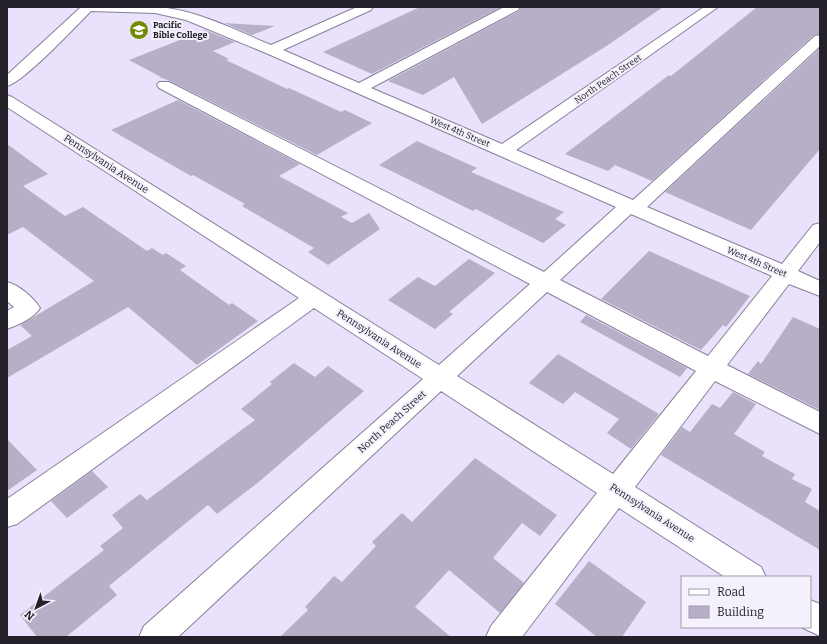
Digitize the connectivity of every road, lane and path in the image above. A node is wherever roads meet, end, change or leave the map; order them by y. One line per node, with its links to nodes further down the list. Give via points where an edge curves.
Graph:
1 (88, 7): 9 (street)
2 (92, 7): 6 (street, West 4th Street)
3 (367, 7): 8 (street)
4 (514, 7): 11 (street)
5 (712, 7): 13 (street, North Peach Street)
6 (184, 10): 8 (street, West 4th Street)
7 (820, 39): 14 (street, North Peach Street)
8 (271, 50): 11 (street, West 4th Street)
9 (7, 82)
10 (164, 85): 17 (street)
11 (360, 88): 13 (street, West 4th Street)
12 (7, 100): 20 (street, Pennsylvania Avenue)
13 (504, 151): 14 (street, West 4th Street)
14 (631, 208): 16 (street, West 4th Street); 17 (street, North Peach Street)
15 (820, 229): 16 (street)
16 (784, 274): 19 (street, West 4th Street); 22 (street)
17 (546, 282): 22 (street); 23 (street, North Peach Street)
18 (7, 289): 21 (street, via 30,308)
19 (820, 289)
20 (315, 297): 23 (street, Pennsylvania Avenue); 26 (street)
21 (7, 321)
22 (712, 368): 24 (street); 25 (street)
23 (441, 378): 25 (street, Pennsylvania Avenue); 30 (street, North Peach Street)
24 (820, 424)
25 (616, 490): 27 (street, Pennsylvania Avenue); 31 (street)
26 (7, 515)
27 (749, 576)
28 (811, 616): 29 (street)
29 (820, 621)
30 (155, 637)
31 (502, 637)

